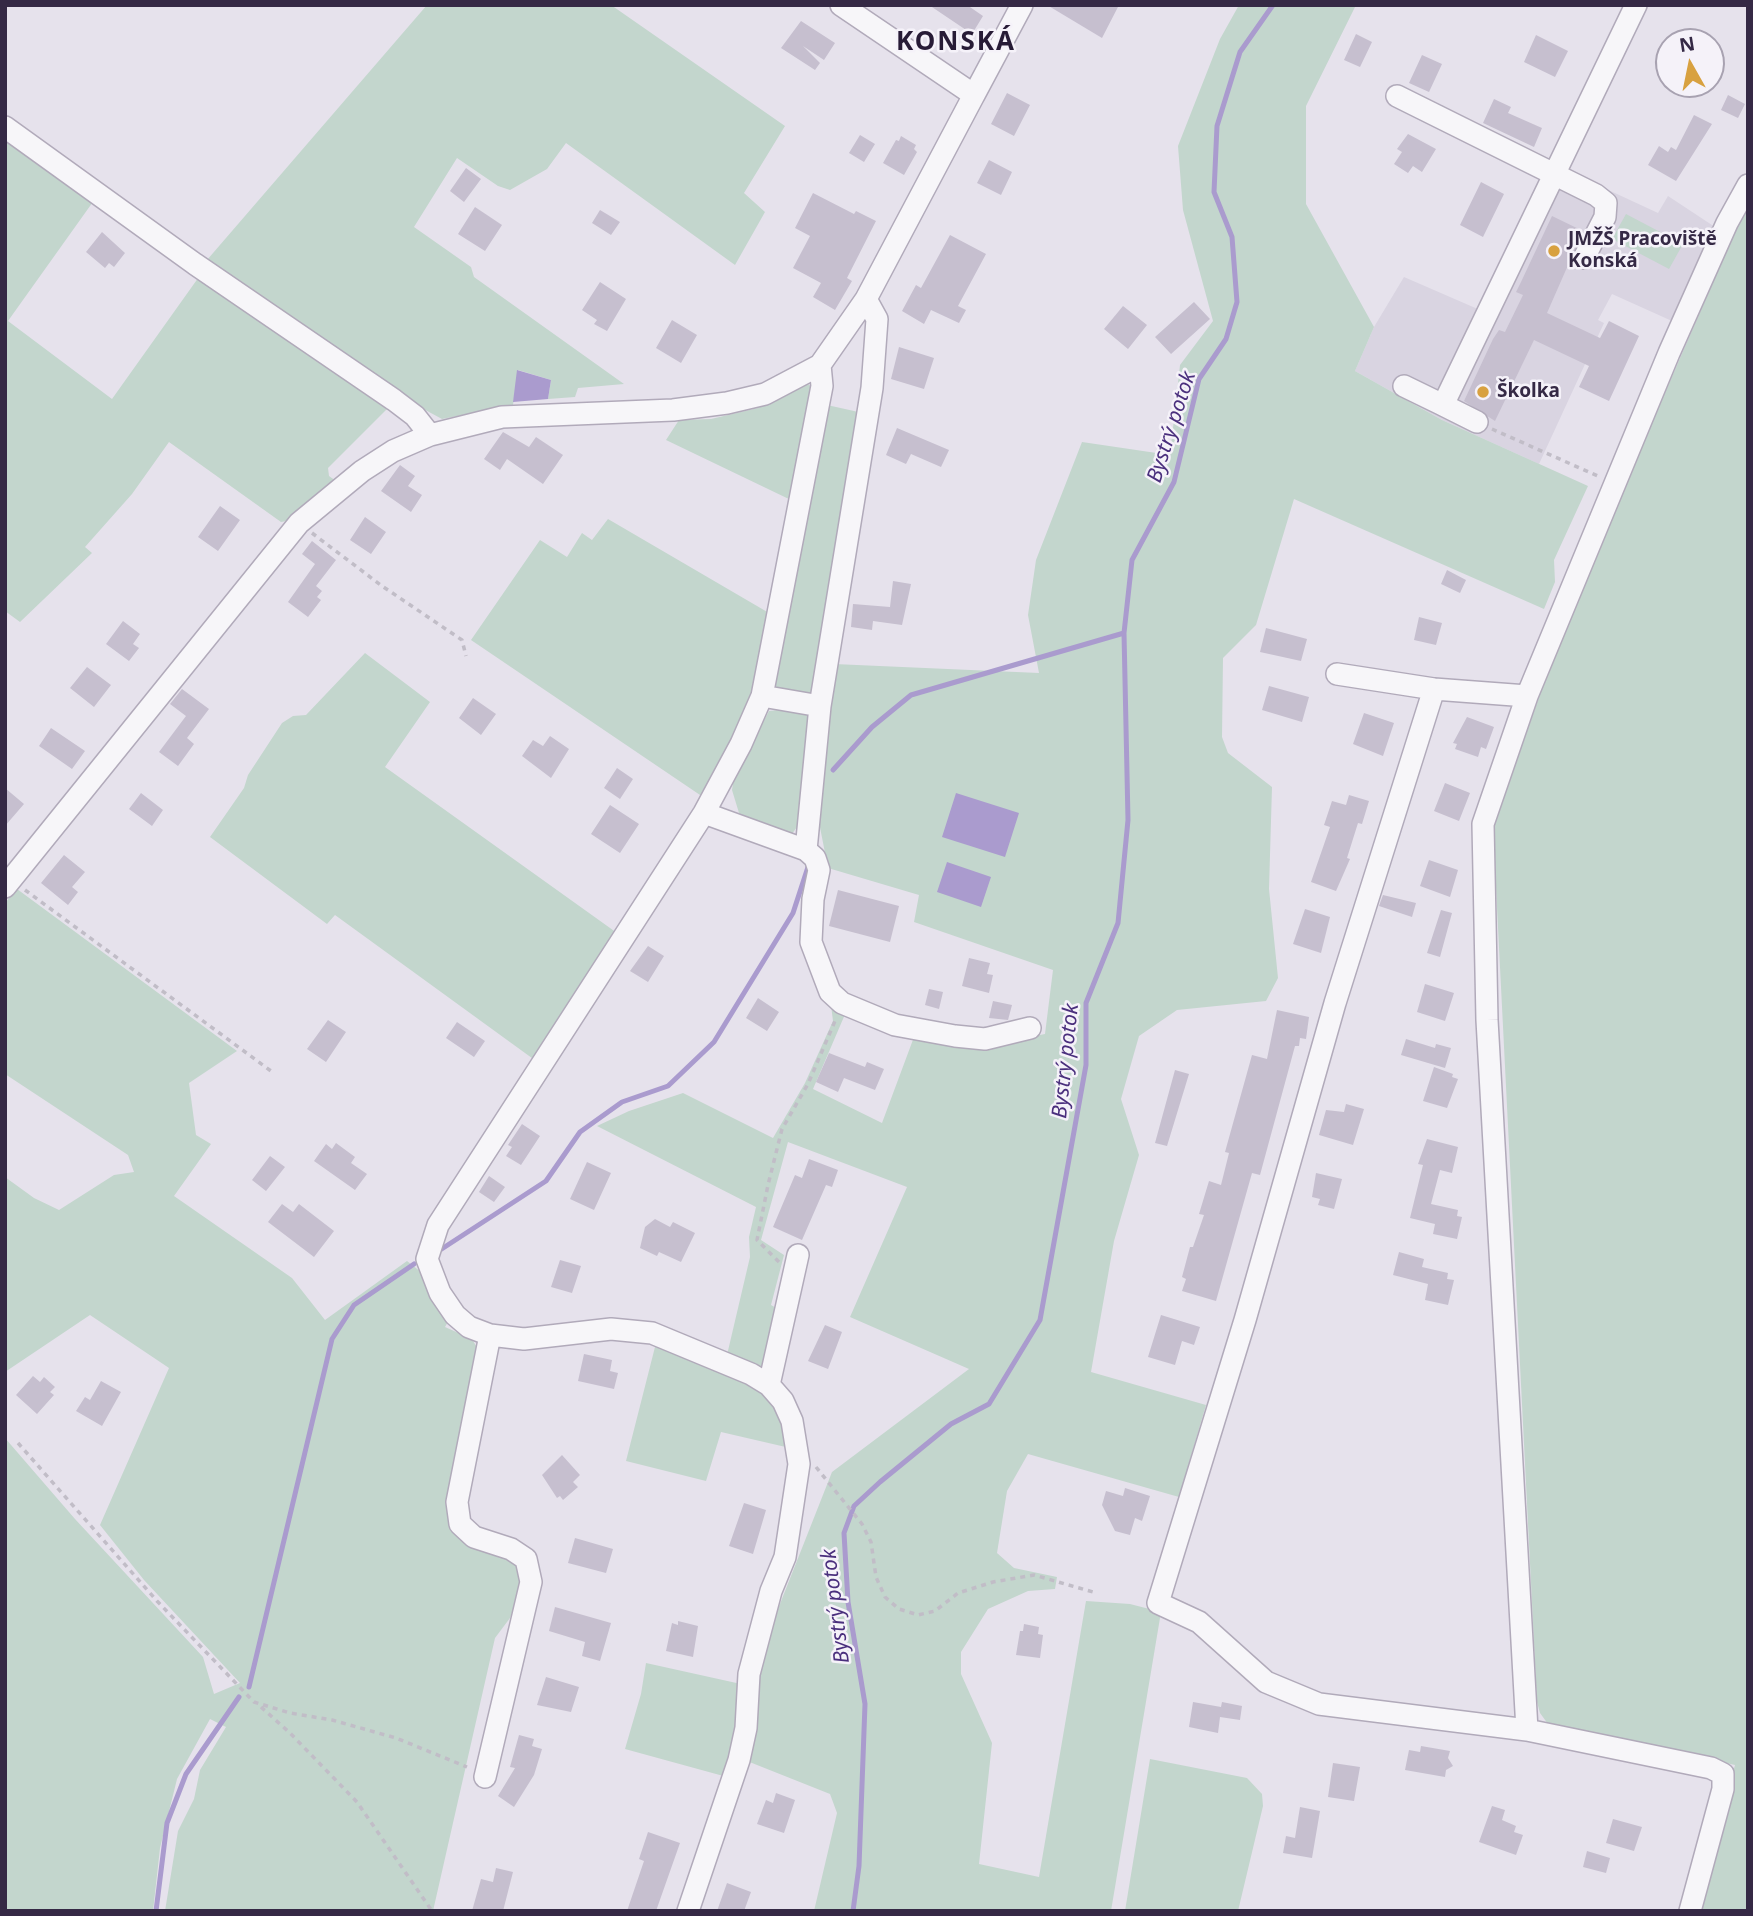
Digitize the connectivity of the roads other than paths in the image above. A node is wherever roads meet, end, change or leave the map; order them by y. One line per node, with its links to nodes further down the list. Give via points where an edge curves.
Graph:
1 (841, 5): 4 (street)
2 (1022, 5): 4 (street)
3 (1636, 5): 7 (street)
4 (974, 95): 10 (street)
5 (1397, 96): 7 (street)
6 (5, 127): 15 (street, via 394,400 415,416)
7 (1555, 174): 9 (street, via 1605,203 1605,217); 13 (street)
8 (1748, 186): 19 (street, via 1669,353)
9 (1584, 258)
10 (866, 299): 11 (street); 20 (street, via 877,319 872,388)
11 (820, 365): 15 (street, via 765,394 727,403 673,410 502,417); 18 (street, via 822,386)
12 (1404, 386): 13 (street)
13 (1443, 405): 14 (street)
14 (1477, 422)
15 (429, 435): 23 (street, via 362,471 299,523)
16 (1337, 674): 17 (street)
17 (1434, 689): 19 (street); 28 (street, via 1335,1003 1245,1320 1158,1602 1199,1622 1266,1682 1319,1704)
18 (762, 696): 20 (street); 21 (street)
19 (1527, 696): 28 (street, via 1483,824 1487,1020)
20 (820, 706): 22 (street)
21 (704, 813): 22 (street); 26 (street, via 438,1225 427,1259 440,1293 469,1327)
22 (806, 850): 24 (street, via 819,870 811,943 835,998 853,1010 895,1025 955,1036 985,1039)
23 (8, 883)
24 (1030, 1028)
25 (795, 1265): 27 (street)
26 (490, 1335): 27 (street, via 524,1339 611,1329 652,1333); 29 (street, via 457,1502 460,1524 474,1537 526,1559 531,1582)
27 (769, 1385): 30 (street, via 783,1401 798,1444 790,1529 749,1674 739,1760)
28 (1527, 1730): 31 (street, via 1723,1774 1723,1789)
29 (485, 1777)
30 (688, 1911)
31 (1690, 1911)

